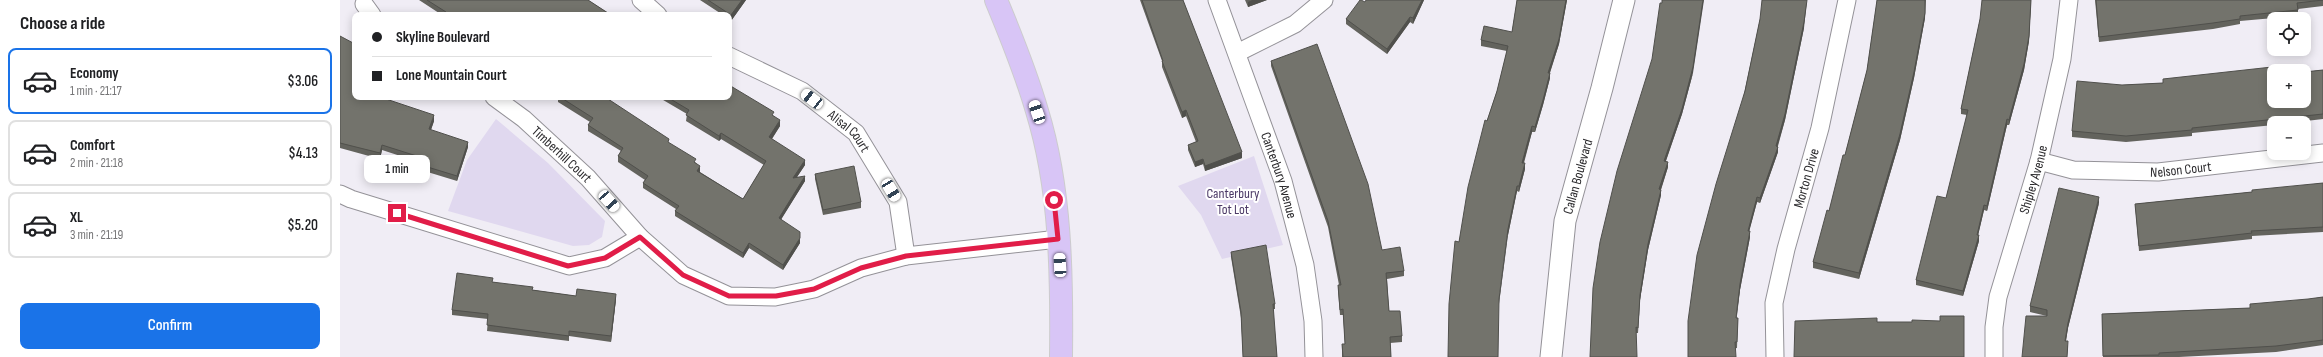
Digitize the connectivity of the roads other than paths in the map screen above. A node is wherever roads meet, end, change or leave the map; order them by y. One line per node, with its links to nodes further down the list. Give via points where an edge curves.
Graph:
1 (641, 0): 8 (street)
2 (996, 0): 16 (main road, via 1037,112 1051,175)
3 (1218, 0): 9 (street, Canterbury Avenue)
4 (1324, 0): 9 (street, via 1295,24)
5 (1624, 0): 20 (street, Callan Boulevard, via 1565,221)
6 (1847, 0): 21 (street, Morton Drive, via 1820,128 1786,249 1774,303)
7 (2069, 0): 13 (street, Shipley Avenue, via 2062,59)
8 (655, 12)
9 (1237, 53): 19 (street, Canterbury Avenue, via 1283,181 1303,257 1313,321)
10 (732, 57): 17 (street, Alisal Court, via 802,91 856,133 898,202)
11 (498, 100): 15 (street, Timberhill Court, via 524,119 588,178)
12 (2323, 153): 13 (street, Nelson Court, via 2158,172 2073,170)
13 (2039, 161): 22 (street, Shipley Avenue, via 1998,296)
14 (340, 194): 15 (street, via 351,200 568,266 605,258)
15 (640, 237): 17 (street, Timberhill Court, via 683,275 729,296 776,296 814,289 861,268)
16 (1058, 239): 17 (street, Timberhill Court); 18 (main road)
17 (906, 256)
18 (1061, 357)
19 (1314, 357)
20 (1551, 357)
21 (1775, 357)
22 (1994, 357)

